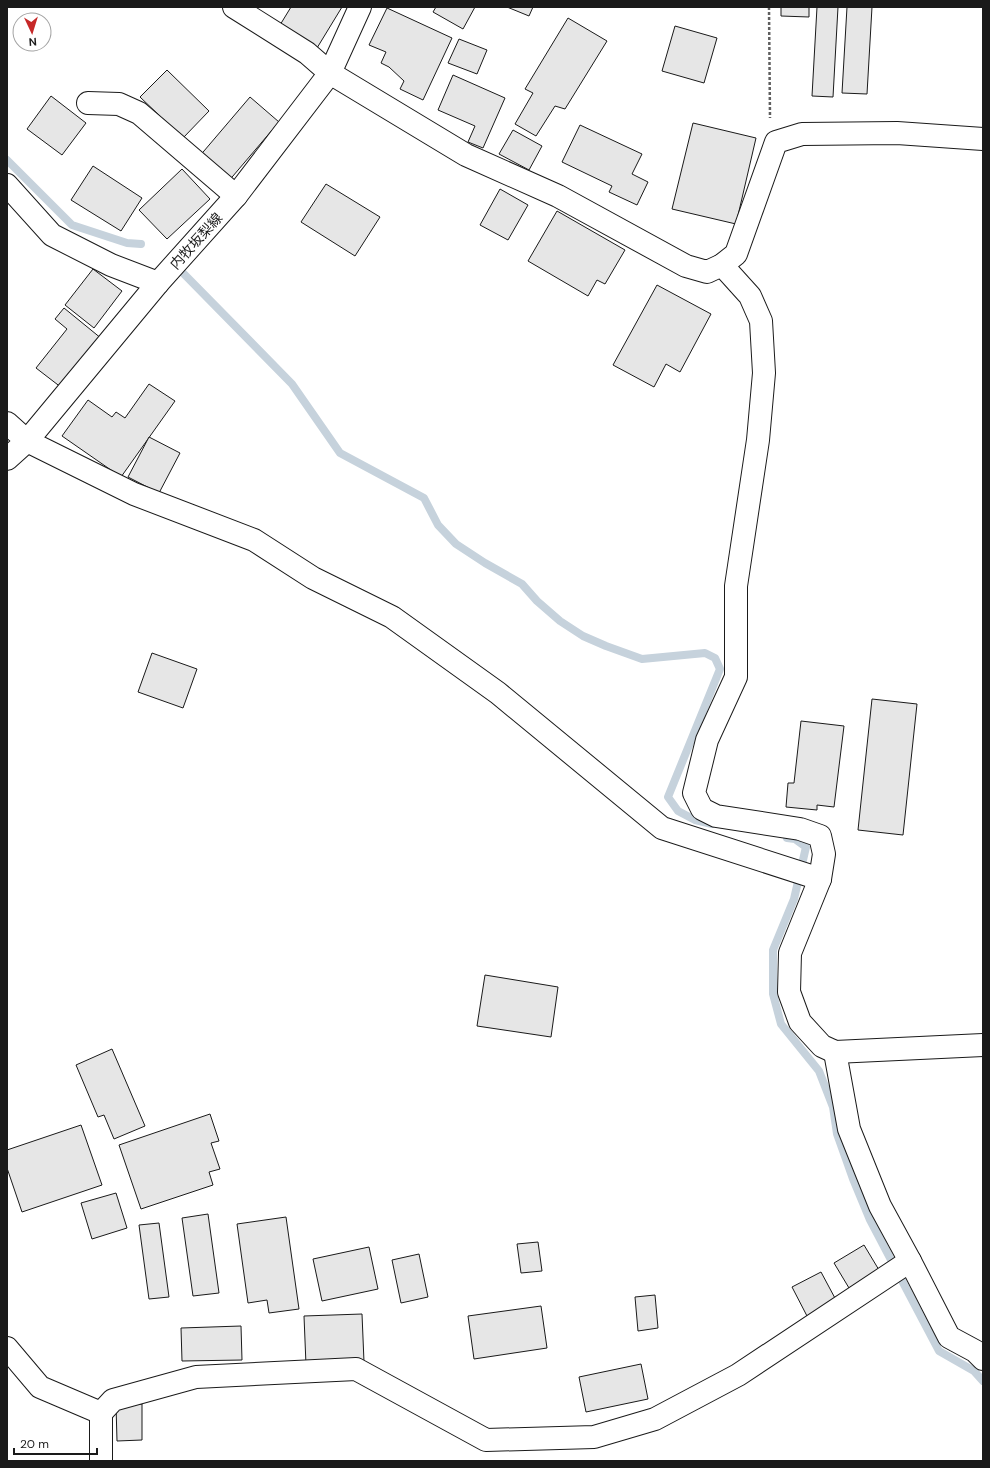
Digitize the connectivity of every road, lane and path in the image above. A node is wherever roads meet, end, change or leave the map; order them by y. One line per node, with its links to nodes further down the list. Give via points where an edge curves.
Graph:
1 (234, 7): 4 (street, via 307,53)
2 (360, 7): 4 (street, 内牧坂梨線)
3 (769, 7): 7 (path, via 770,129)
4 (330, 73): 9 (street, 内牧坂梨線); 10 (street, via 466,155 558,196 686,266 707,272)
5 (88, 103): 9 (street, via 119,104 139,113)
6 (983, 139): 7 (street, via 897,133 802,134)
7 (776, 142): 10 (street, via 736,254)
8 (7, 185): 11 (street, via 52,235 111,265)
9 (236, 196): 11 (street, 内牧坂梨線)
10 (722, 265): 15 (street, via 750,296 762,321 764,373 758,440 736,586 736,677 707,740 694,793 702,809 716,816 800,829 820,836 824,854)
11 (158, 283): 13 (street, 内牧坂梨線)
12 (7, 424): 13 (street)
13 (27, 441): 14 (street, 内牧坂梨線); 15 (street, via 134,494 254,540 313,578 392,617 498,693 662,828)
14 (7, 459)
15 (820, 879): 17 (street, via 790,953 789,992 800,1022 822,1046)
16 (983, 1045): 17 (street)
17 (835, 1052): 18 (street, via 849,1129 880,1206)
18 (909, 1262): 20 (street, via 949,1337 975,1351); 21 (street, via 738,1375 655,1419 594,1437 486,1440 356,1369 196,1377 113,1400)
19 (7, 1348): 21 (street, via 40,1387)
20 (983, 1359)
21 (101, 1413): 22 (street)
22 (101, 1461)

